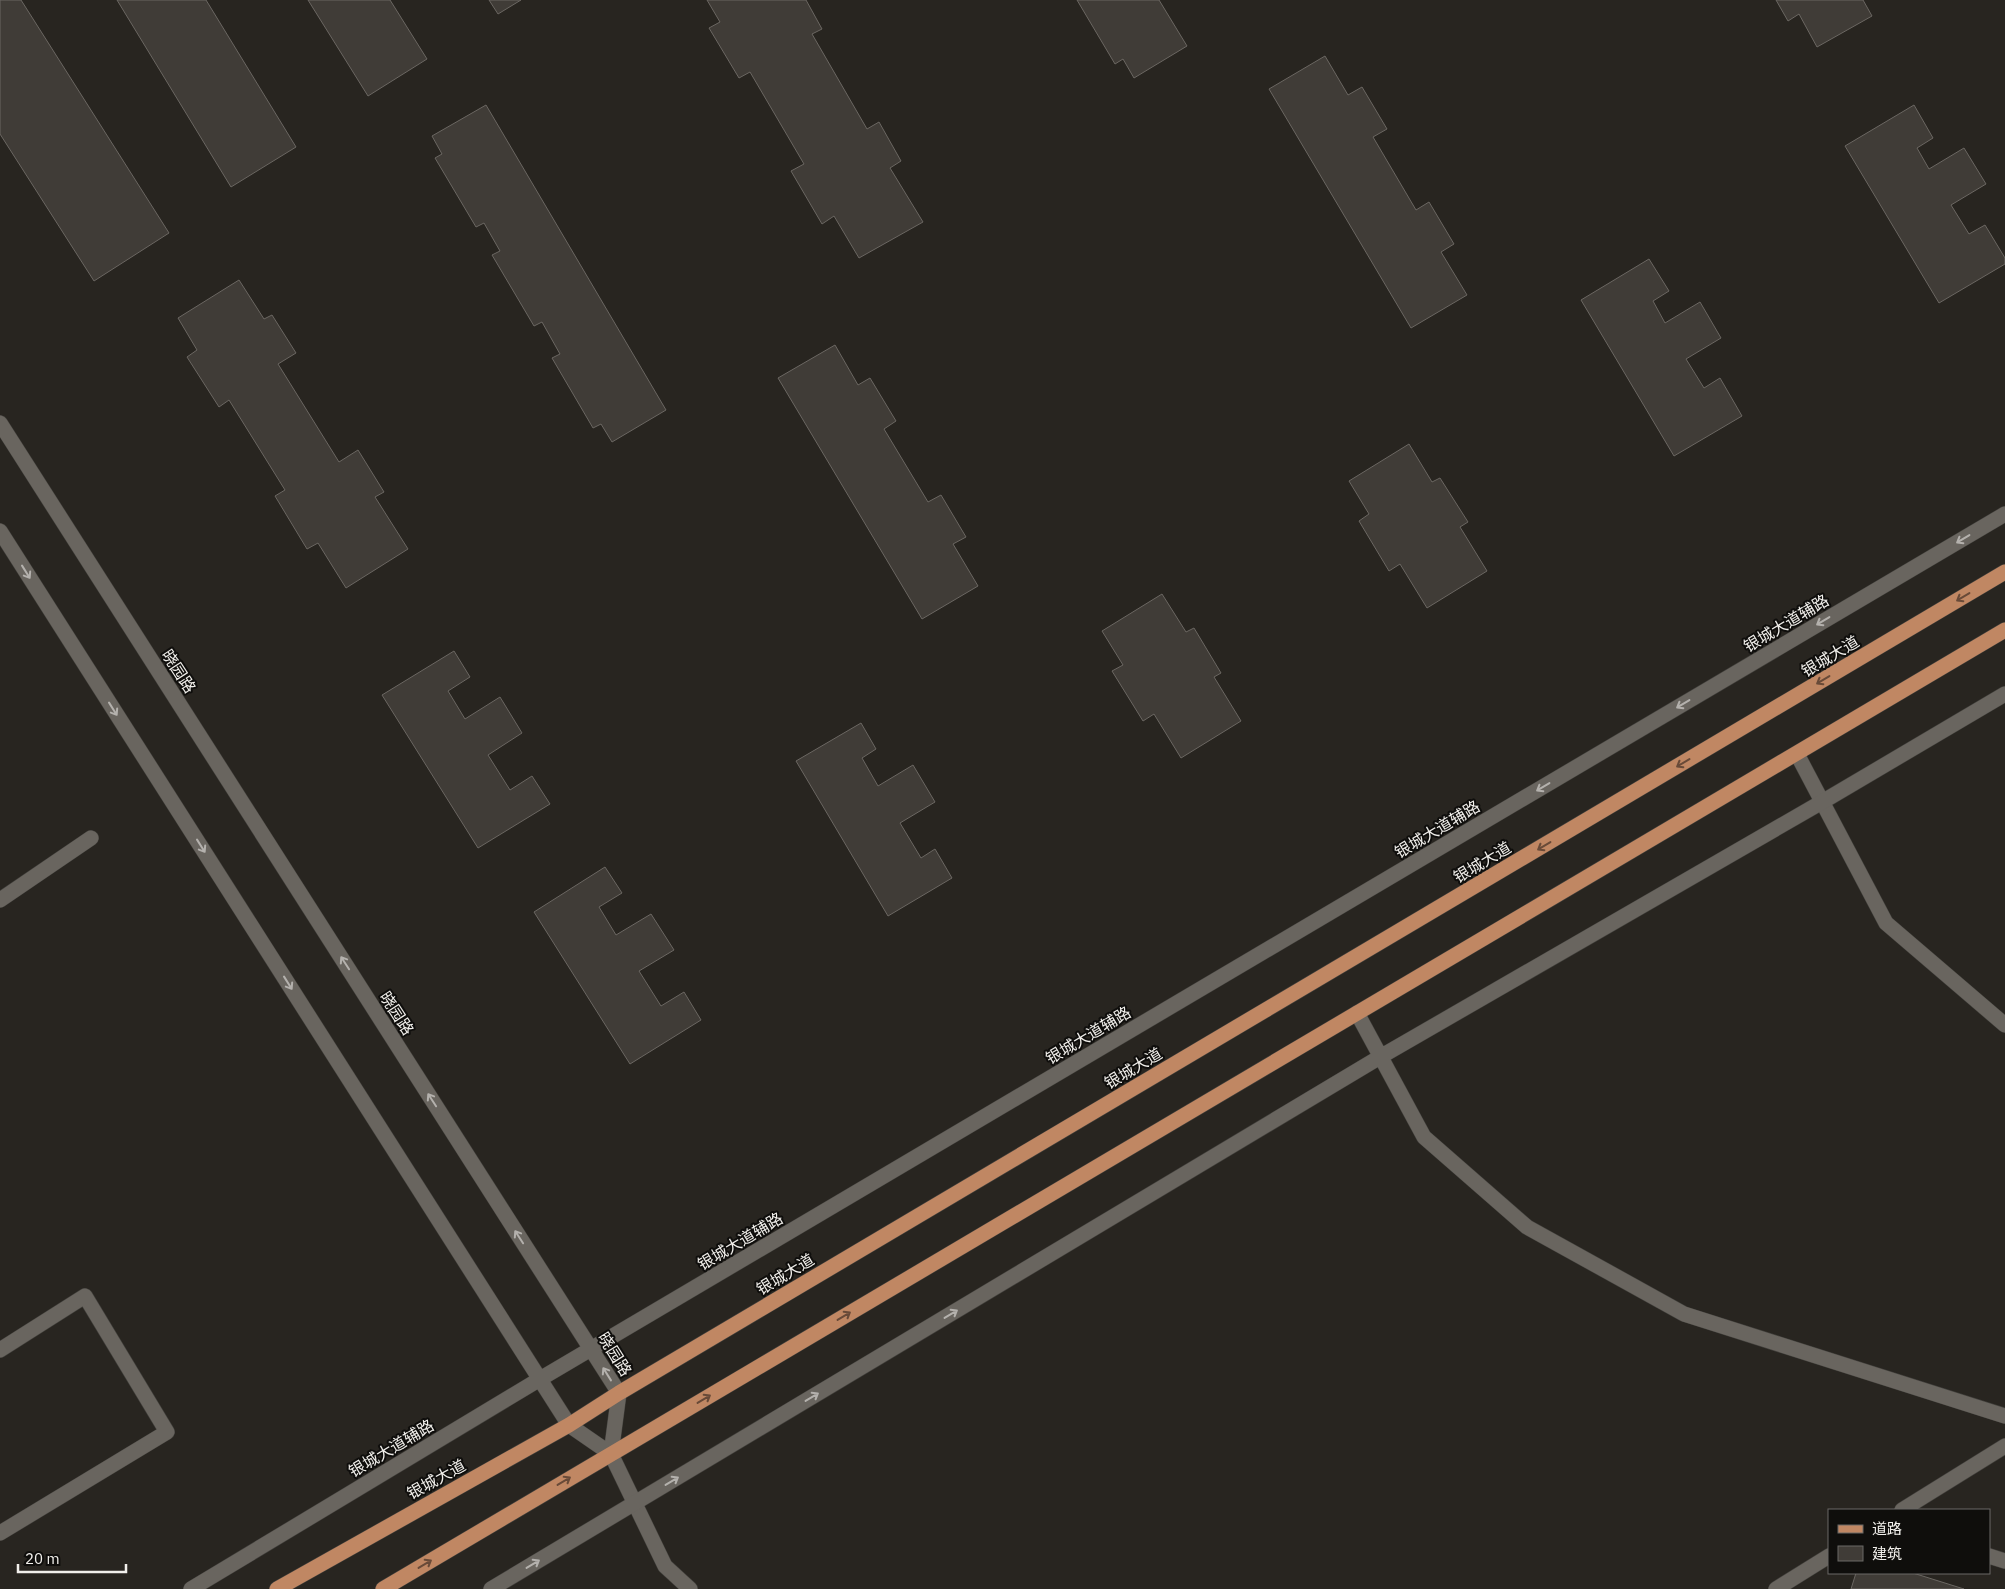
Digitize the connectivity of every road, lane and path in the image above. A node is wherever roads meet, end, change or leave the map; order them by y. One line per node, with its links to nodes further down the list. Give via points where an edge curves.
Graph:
1 (0, 422): 14 (street, 晓园路, one-way to 1)
2 (2005, 514): 14 (street, 银城大道辅路, one-way to 14)
3 (0, 531): 16 (street, one-way to 16)
4 (2005, 572): 17 (main road, 银城大道, one-way to 17)
5 (2005, 630): 7 (main road)
6 (2005, 694): 8 (street)
7 (1797, 754): 8 (street); 11 (main road)
8 (1822, 802): 12 (street, via 1886,923); 13 (street)
9 (91, 838): 10 (street)
10 (0, 900)
11 (1357, 1013): 13 (street); 21 (main road, one-way to 11)
12 (2005, 1025)
13 (1380, 1057): 18 (street, via 1424,1137 1527,1227 1684,1314); 22 (street, one-way to 13)
14 (591, 1349): 16 (street, 银城大道辅路); 17 (street, 晓园路, one-way to 14)
15 (0, 1350): 24 (street, via 85,1296 167,1432)
16 (540, 1379): 19 (street); 28 (street, 银城大道辅路)
17 (619, 1393): 19 (main road, 银城大道); 21 (street, 晓园路)
18 (2005, 1416)
19 (569, 1425): 21 (street); 29 (main road, 银城大道)
20 (2005, 1446): 23 (street)
21 (611, 1454): 22 (street); 30 (main road, one-way to 21)
22 (634, 1503): 31 (street, one-way to 22); 32 (street, via 665,1566)
23 (1904, 1509)
24 (0, 1533)
25 (1990, 1556): 27 (street)
26 (1828, 1557): 33 (street)
27 (2005, 1561)
28 (191, 1589)
29 (276, 1589)
30 (383, 1589)
31 (491, 1589)
32 (690, 1589)
33 (1776, 1589)

